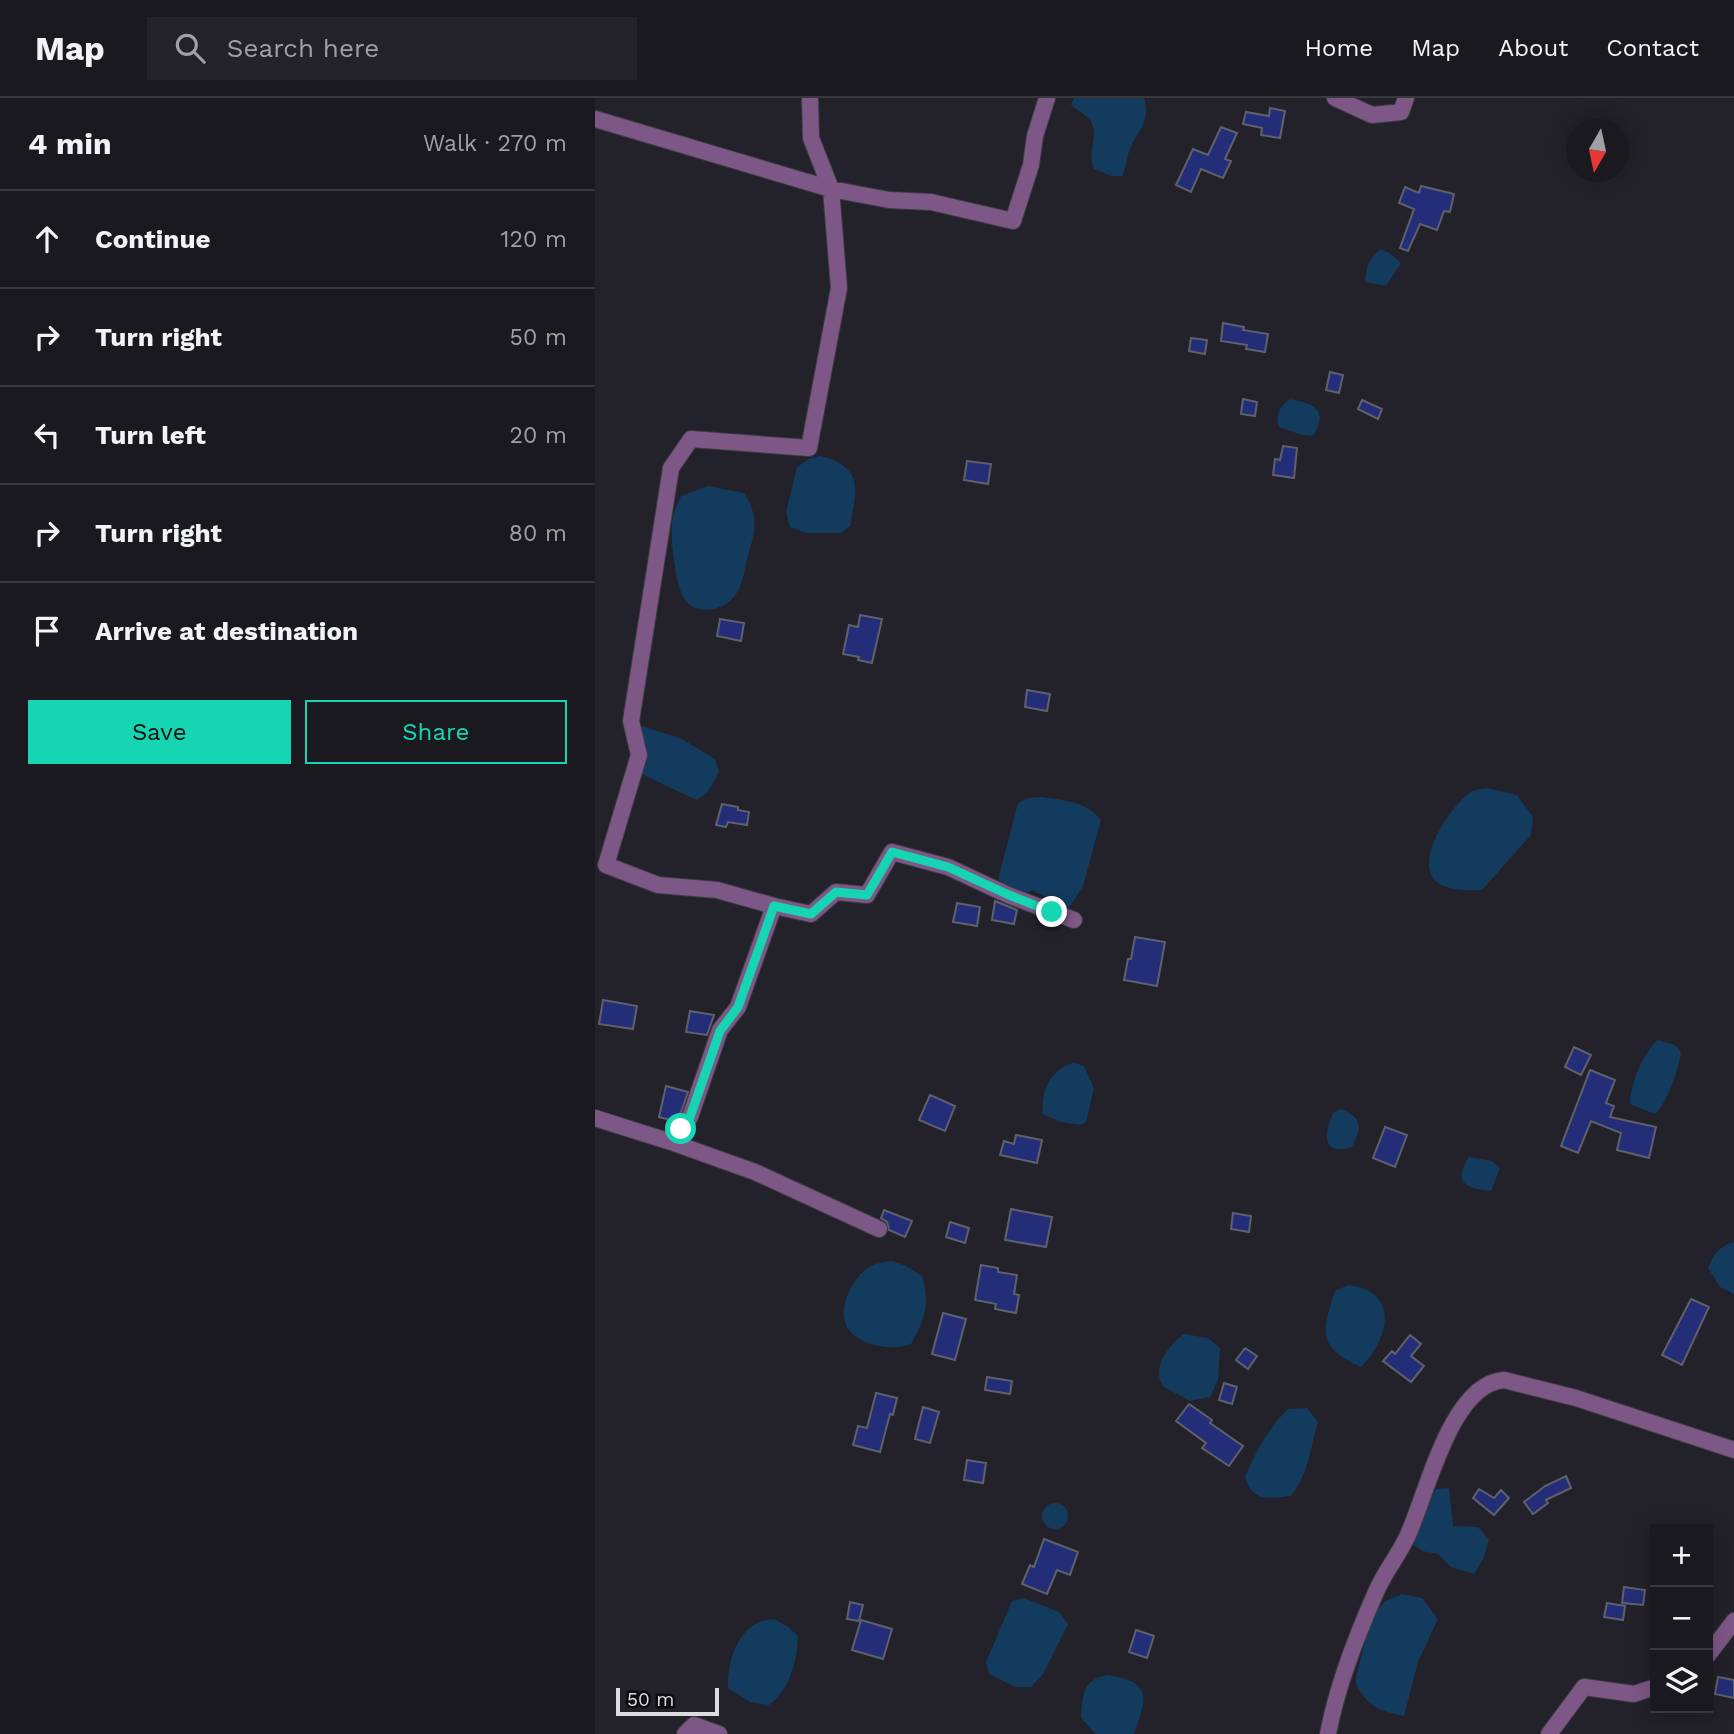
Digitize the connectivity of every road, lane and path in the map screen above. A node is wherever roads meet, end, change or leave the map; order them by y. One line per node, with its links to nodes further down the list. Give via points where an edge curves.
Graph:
1 (810, 98): 6 (street, via 811,138)
2 (1047, 98): 6 (street, via 1013,221 931,202)
3 (1335, 98): 4 (street, via 1372,116 1401,112)
4 (1406, 98)
5 (595, 119): 6 (street)
6 (831, 189): 7 (street, via 839,288 809,448 691,439 671,468 631,721 639,755 605,865 658,885 717,890)
7 (774, 906): 8 (street, via 811,914 836,892 867,895 892,852 948,867); 10 (street, via 738,1007 720,1031 690,1117)
8 (1074, 920)
9 (595, 1118): 10 (street)
10 (671, 1142): 11 (street, via 755,1172)
11 (879, 1229)
12 (1734, 1450): 18 (street, via 1576,1398 1492,1381 1473,1396 1451,1428 1407,1537 1376,1590 1336,1698)
13 (1734, 1621): 14 (street)
14 (1712, 1650)
15 (1650, 1689): 19 (street, via 1634,1694 1584,1687)
16 (685, 1734): 17 (street, via 694,1726)
17 (719, 1734)
18 (1328, 1734)
19 (1549, 1734)

